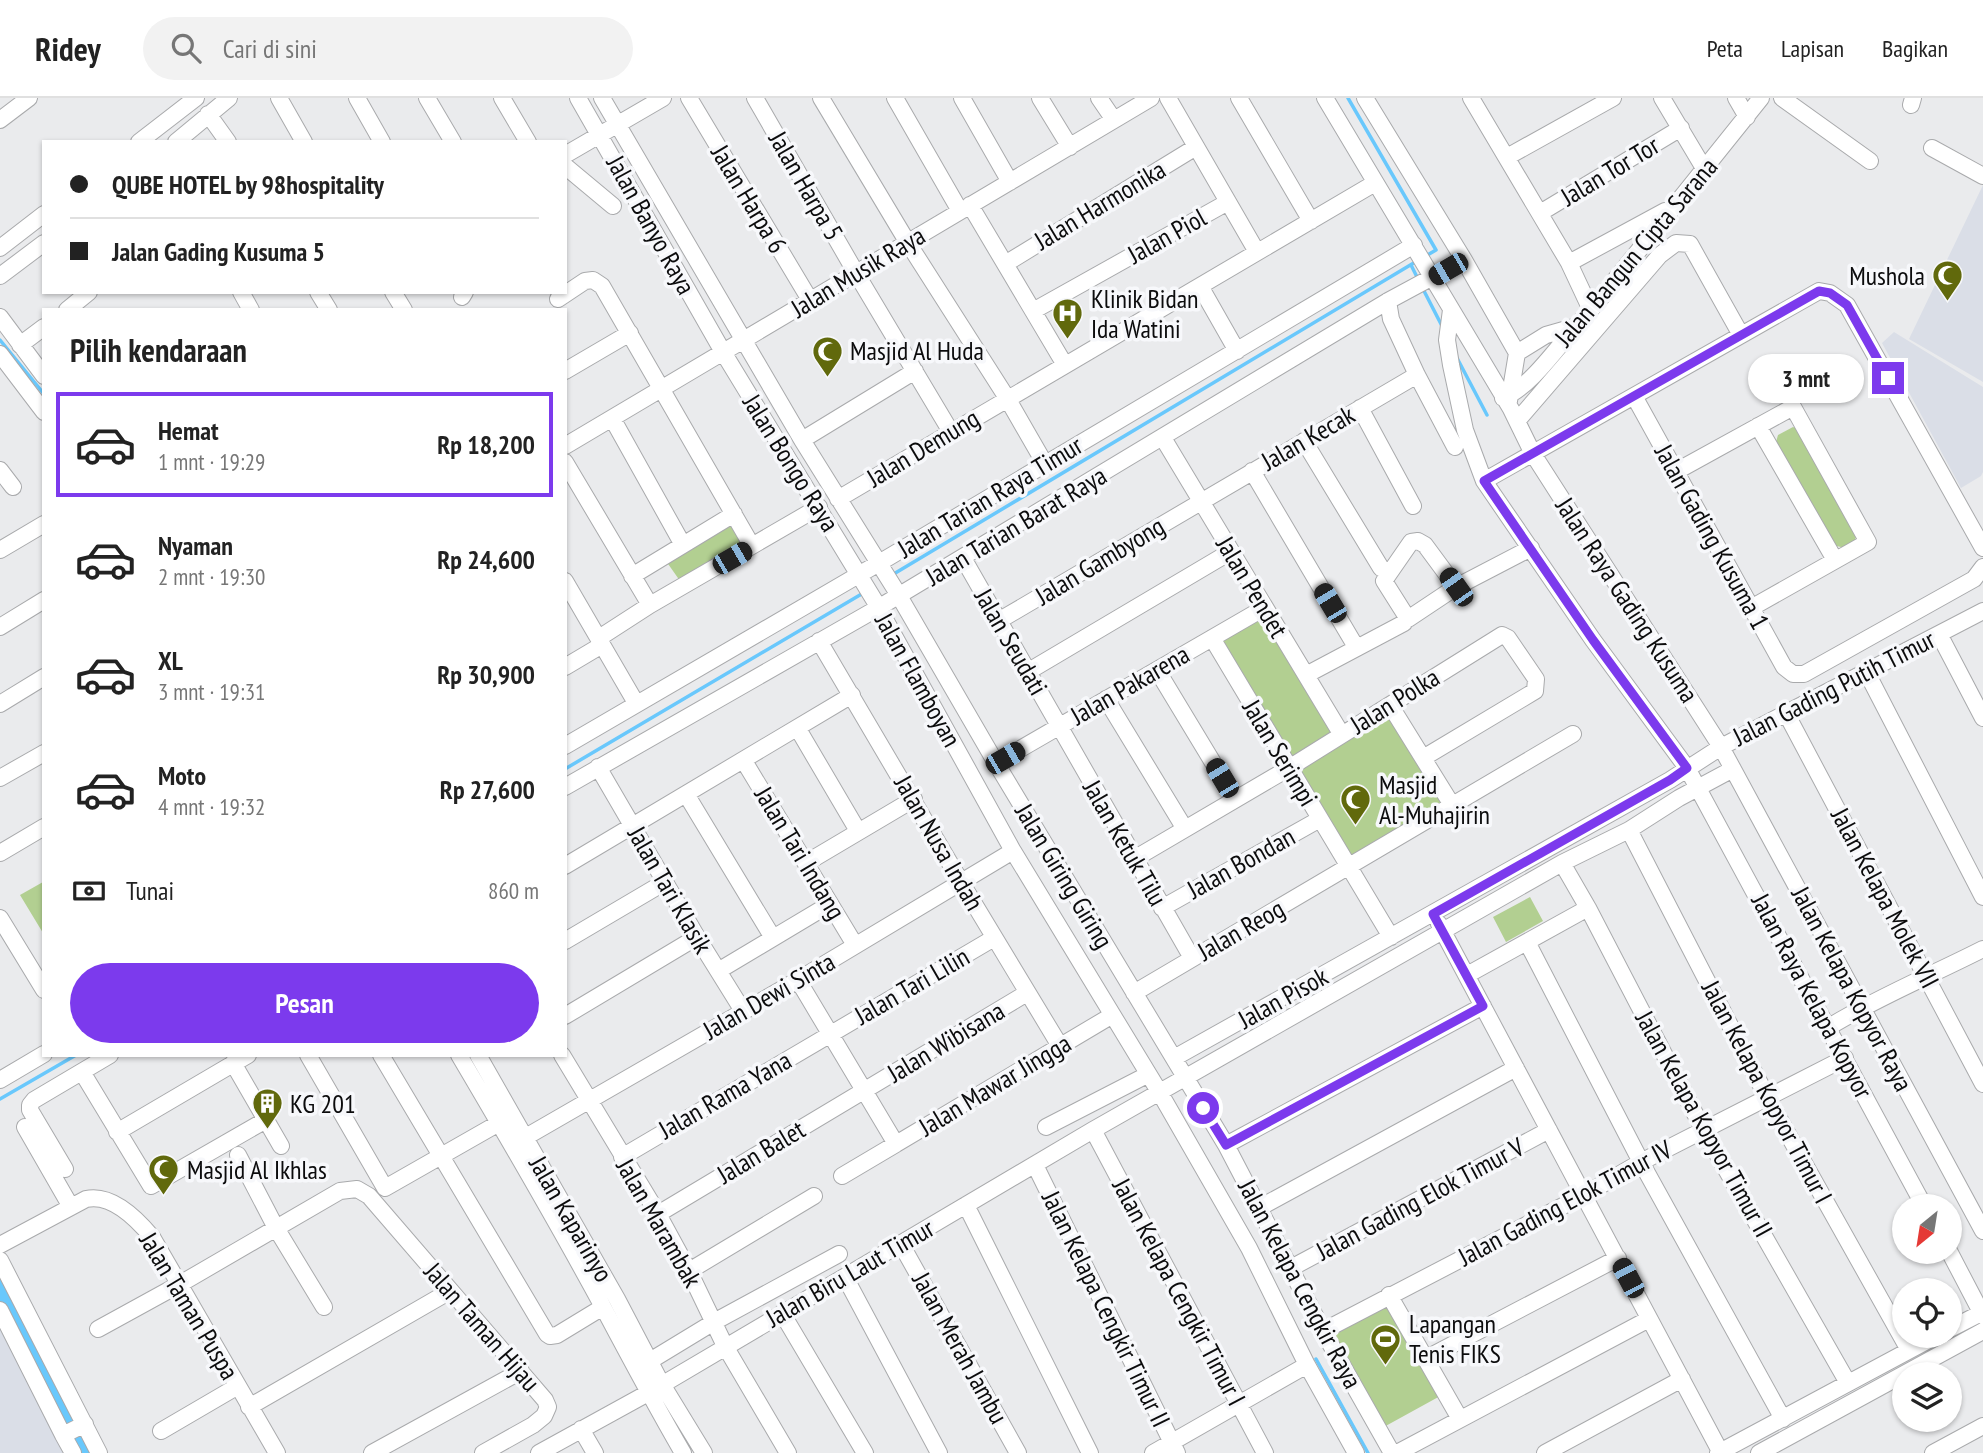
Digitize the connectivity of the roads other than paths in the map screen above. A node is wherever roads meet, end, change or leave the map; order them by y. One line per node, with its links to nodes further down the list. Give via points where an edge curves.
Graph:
1 (29, 98): 32 (street)
2 (196, 98): 36 (street)
3 (229, 98): 30 (street)
4 (279, 98): 39 (street)
5 (357, 98): 40 (street)
6 (427, 98): 41 (street)
7 (502, 98): 42 (street)
8 (578, 98): 34 (street, Jalan Banyo Raya)
9 (602, 98): 34 (street)
10 (663, 98): 34 (street)
11 (689, 98): 77 (street, Jalan Harpa 6)
12 (755, 98): 69 (street, Jalan Harpa 5)
13 (821, 98): 61 (street)
14 (895, 98): 56 (street)
15 (962, 98): 52 (street)
16 (1040, 98): 43 (street)
17 (1100, 98): 33 (street)
18 (1151, 98): 33 (street, Jalan Musik Raya)
19 (1168, 98): 44 (street)
20 (1239, 98): 60 (street)
21 (1325, 98): 53 (street, Jalan Raya Gading Kusuma)
22 (1365, 98): 66 (street)
23 (1492, 98): 29 (street)
24 (1613, 98): 47 (street)
25 (1662, 98): 35 (street)
26 (1736, 98): 31 (street)
27 (1761, 98): 31 (street, Jalan Bangun Cipta Sarana)
28 (1782, 98): 48 (street)
29 (1474, 103): 47 (street)
30 (208, 114): 37 (street); 38 (street)
31 (1747, 117): 50 (street, Jalan Bangun Cipta Sarana)
32 (0, 120)
33 (1114, 120): 43 (street, Jalan Musik Raya)
34 (610, 128): 46 (street); 88 (street); 91 (street, Jalan Banyo Raya)
35 (1681, 128): 50 (street); 58 (street, Jalan Tor Tor)
36 (142, 140)
37 (178, 140)
38 (227, 140)
39 (303, 140)
40 (381, 140)
41 (452, 140)
42 (527, 140)
43 (1070, 147): 52 (street, Jalan Musik Raya)
44 (1196, 147): 54 (street); 67 (street, Jalan Harmonika)
45 (1932, 148): 51 (street)
46 (567, 154)
47 (1507, 158): 58 (street)
48 (1870, 161)
49 (567, 168): 55 (street)
50 (1706, 168): 57 (street, Jalan Bangun Cipta Sarana)
51 (1983, 176)
52 (1010, 182): 56 (street, Jalan Musik Raya)
53 (1375, 183): 60 (street, Jalan Demung); 64 (street, Jalan Raya Gading Kusuma)
54 (1228, 202): 65 (street); 82 (street, Jalan Piol)
55 (612, 206)
56 (965, 208): 61 (street, Jalan Musik Raya); 67 (street)
57 (1671, 208): 68 (street); 81 (street, Jalan Bangun Cipta Sarana)
58 (1539, 214): 68 (street)
59 (42, 216): 63 (street)
60 (1311, 221): 65 (street, Jalan Demung)
61 (908, 243): 69 (street, Jalan Musik Raya); 101 (street)
62 (42, 244): 70 (street)
63 (0, 248)
64 (1415, 248): 71 (street, Jalan Raya Gading Kusuma); 90 (street, Jalan Tarian Raya Timur)
65 (1257, 252): 72 (street, Jalan Demung)
66 (1464, 260): 71 (street, Jalan Tarian Barat Raya); 92 (street)
67 (1005, 264): 82 (street)
68 (1569, 264): 81 (street)
69 (856, 273): 77 (street, Jalan Musik Raya); 96 (street, Jalan Harpa 5)
70 (0, 276)
71 (1426, 279): 78 (street, Jalan Tarian Barat Raya); 80 (street, Jalan Raya Gading Kusuma)
72 (1200, 286): 90 (street); 94 (street, Jalan Demung)
73 (567, 293): 86 (street, via 593,280 602,286)
74 (87, 294): 79 (street)
75 (566, 294): 76 (street)
76 (558, 299)
77 (810, 300): 88 (street, Jalan Musik Raya)
78 (1388, 302): 98 (street); 109 (street, Jalan Tarian Barat Raya)
79 (74, 308)
80 (1451, 310): 102 (street, Jalan Raya Gading Kusuma); 120 (street, Jalan Raya Gading Kusuma, via 1447,333 1465,430)
81 (1591, 310): 84 (street, Jalan Bangun Cipta Sarana)
82 (1033, 312): 94 (street)
83 (0, 317): 89 (street)
84 (1574, 327): 92 (street, via 1546,335); 102 (street, Jalan Bangun Cipta Sarana, via 1521,389)
85 (42, 328): 89 (street)
86 (630, 333): 95 (street); 99 (street)
87 (1741, 335): 100 (street); 106 (street, via 1690,244 1675,243); 131 (street, via 1819,291 1847,305)
88 (744, 340): 91 (street, Jalan Musik Raya); 110 (street)
89 (20, 345): 97 (street)
90 (1237, 351): 115 (street, Jalan Tarian Raya Timur)
91 (723, 352): 99 (street, Jalan Musik Raya); 125 (street, Jalan Bongo Raya)
92 (1517, 354): 102 (street)
93 (2, 360): 104 (street)
94 (1065, 365): 101 (street, Jalan Demung)
95 (567, 370)
96 (915, 371): 108 (street, Jalan Harpa 5); 110 (street)
97 (42, 373)
98 (1417, 375): 103 (street, Jalan Kecak); 113 (street)
99 (663, 388): 105 (street, Jalan Musik Raya); 126 (street)
100 (1634, 396): 114 (street); 119 (street, Jalan Gading Kusuma 1)
101 (1007, 398): 108 (street, Jalan Demung); 115 (street)
102 (1507, 398): 106 (street, Jalan Raya Gading Kusuma)
103 (1360, 408): 111 (street, Jalan Kecak); 124 (street)
104 (42, 410)
105 (612, 418): 112 (street, Jalan Musik Raya); 128 (street)
106 (1517, 422): 114 (street, Jalan Raya Gading Kusuma)
107 (1758, 426): 119 (street); 135 (street); 135 (street, via 1793,407 1868,542)
108 (951, 432): 122 (street, Jalan Demung)
109 (1163, 438): 123 (street, Jalan Pendet); 134 (street, Jalan Tarian Barat Raya)
110 (802, 440): 122 (street)
111 (1304, 441): 118 (street, Jalan Kecak); 138 (street)
112 (567, 445)
113 (1455, 446)
114 (1533, 454): 120 (street); 176 (street, Jalan Raya Gading Kusuma)
115 (1045, 464): 136 (street, Jalan Tarian Raya Timur)
116 (567, 465): 139 (street)
117 (0, 470): 121 (street)
118 (1252, 471): 123 (street, Jalan Kecak); 157 (street)
119 (1675, 472): 148 (street, Jalan Gading Kusuma 1)
120 (1484, 481): 130 (street, Jalan Raya Gading Kusuma)
121 (13, 486)
122 (838, 499): 136 (street)
123 (1199, 501): 133 (street, Jalan Pendet); 150 (street, Jalan Gambyong)
124 (1413, 506)
125 (819, 507): 129 (street); 140 (street, Jalan Bongo Raya)
126 (734, 514): 128 (street); 129 (street)
127 (42, 526): 132 (street)
128 (683, 545): 139 (street)
129 (752, 546): 145 (street)
130 (1531, 548): 142 (street); 183 (street, Jalan Raya Gading Kusuma)
131 (1983, 548)
132 (0, 550)
133 (1230, 552): 147 (street, Jalan Pendet); 160 (street)
134 (963, 558): 143 (street, Jalan Tarian Barat Raya); 150 (street, Jalan Seudati)
135 (1835, 560): 148 (street)
136 (881, 566): 140 (street, Jalan Tarian Raya Timur); 143 (street, Jalan Giring Giring)
137 (1983, 567): 148 (street, Jalan Gading Kusuma 1, via 1974,579 1804,674 1793,674 1784,667)
138 (1381, 568)
139 (632, 576): 145 (street)
140 (861, 578): 146 (street, Jalan Flamboyan); 166 (street, Jalan Tarian Raya Timur)
141 (567, 584): 156 (street)
142 (1456, 587): 151 (street); 151 (street, via 1425,545 1411,542 1384,581)
143 (897, 592): 146 (street, Jalan Tarian Barat Raya); 180 (street, Jalan Giring Giring)
144 (42, 601): 152 (street)
145 (650, 605): 156 (street)
146 (877, 605): 155 (street, Jalan Tarian Barat Raya); 198 (street, Jalan Flamboyan)
147 (1264, 608): 154 (street, Jalan Pakarena); 162 (street, Jalan Pendet)
148 (1751, 608)
149 (1983, 611): 153 (street, Jalan Gading Putih Timur)
150 (1000, 620): 160 (street, Jalan Seudati)
151 (1406, 621): 157 (street)
152 (0, 627)
153 (1939, 634): 161 (street, Jalan Gading Putih Timur); 170 (street)
154 (1212, 638): 159 (street, Jalan Pakarena); 182 (street, Jalan Serimpi)
155 (819, 641): 164 (street, Jalan Nusa Indah); 181 (street, Jalan Tarian Barat Raya)
156 (600, 642): 158 (street); 166 (street)
157 (1356, 647): 162 (street)
158 (567, 666)
159 (1157, 670): 165 (street, Jalan Pakarena); 190 (street)
160 (1029, 671): 171 (street, Jalan Seudati)
161 (1866, 671): 169 (street, Jalan Gading Putih Timur); 207 (street)
162 (1306, 675): 174 (street, Jalan Pendet)
163 (42, 678): 167 (street)
164 (852, 695): 172 (street); 189 (street, Jalan Nusa Indah)
165 (1106, 699): 171 (street, Jalan Pakarena); 195 (street)
166 (636, 703): 175 (street, Jalan Tarian Raya Timur)
167 (0, 704)
168 (1390, 705): 174 (street, Jalan Polka); 178 (street); 178 (street, Jalan Polka, via 1502,635 1536,679 1532,694)
169 (1786, 713): 176 (street, Jalan Gading Putih Timur); 225 (street, Jalan Kelapa Molek VII)
170 (1983, 718)
171 (1059, 726): 180 (street, Jalan Pakarena); 200 (street, Jalan Ketuk Tilu)
172 (798, 729): 179 (street); 197 (street)
173 (1573, 734): 191 (street, Jalan Reog)
174 (1342, 735): 182 (street, Jalan Polka)
175 (567, 745)
176 (1721, 747): 183 (street, Jalan Gading Putih Timur); 184 (street, Jalan Kelapa Kopyor Raya)
177 (42, 754): 185 (street)
178 (1423, 758): 191 (street)
179 (744, 761): 188 (street); 201 (street, Jalan Tari Indang)
180 (996, 763): 229 (street, Jalan Giring Giring)
181 (598, 767): 186 (street, Jalan Tarian Barat Raya); 193 (street, Jalan Tari Klasik)
182 (1289, 768): 190 (street, Jalan Polka); 192 (street, Jalan Serimpi)
183 (1687, 768): 187 (street); 211 (street, Jalan Gading Putih Timur)
184 (1733, 769): 187 (street); 231 (street, Jalan Kelapa Kopyor Raya)
185 (0, 778)
186 (567, 786)
187 (1698, 788): 196 (street); 235 (street, Jalan Raya Kelapa Kopyor)
188 (686, 794): 193 (street); 216 (street)
189 (914, 799): 197 (street); 206 (street, Jalan Nusa Indah)
190 (1235, 799): 195 (street, Jalan Polka)
191 (1452, 805): 204 (street, Jalan Reog)
192 (1320, 819): 204 (street, Jalan Serimpi); 209 (street, Jalan Bondan)
193 (633, 826): 203 (street); 205 (street, Jalan Tari Klasik)
194 (42, 828): 199 (street)
195 (1185, 829): 200 (street, Jalan Polka)
196 (1629, 830): 202 (street); 257 (street, Jalan Kelapa Kopyor Timur I)
197 (858, 831): 201 (street)
198 (1013, 851): 206 (street, Jalan Dewi Sinta); 234 (street, Jalan Flamboyan)
199 (0, 853)
200 (1134, 859): 209 (street, Jalan Ketuk Tilu)
201 (806, 863): 208 (street, Jalan Tari Indang)
202 (1562, 863): 210 (street, Jalan Kelapa Kopyor Timur II); 213 (street)
203 (567, 865)
204 (1349, 867): 215 (street, Jalan Serimpi); 222 (street, Jalan Reog)
205 (665, 882): 214 (street, Jalan Tari Klasik); 218 (street)
206 (961, 882): 217 (street, Jalan Nusa Indah); 220 (street, Jalan Dewi Sinta)
207 (1983, 897)
208 (830, 904): 216 (street); 220 (street, Jalan Tari Indang)
209 (1162, 908): 222 (street, Jalan Ketuk Tilu)
210 (1588, 908): 219 (street); 263 (street, Jalan Kelapa Kopyor Timur II)
211 (1433, 914): 213 (street); 215 (street, Jalan Pisok)
212 (0, 918): 227 (street)
213 (1443, 932): 224 (street); 253 (street)
214 (697, 937): 223 (street, Jalan Tari Klasik); 233 (street)
215 (1391, 937): 246 (street, Jalan Pisok)
216 (773, 938): 223 (street)
217 (994, 938): 228 (street, Jalan Nusa Indah); 236 (street, Jalan Tari Lilin)
218 (567, 940)
219 (1527, 942): 224 (street); 274 (street)
220 (855, 945): 226 (street, Jalan Dewi Sinta)
221 (1983, 949): 225 (street)
222 (1192, 958): 229 (street, Jalan Reog)
223 (718, 971): 232 (street, Jalan Tari Klasik)
224 (1467, 975): 230 (street)
225 (1927, 978): 231 (street); 255 (street, Jalan Kelapa Molek VII)
226 (798, 980): 232 (street, Jalan Dewi Sinta); 236 (street)
227 (42, 983)
228 (1027, 993): 237 (street, Jalan Nusa Indah); 256 (street, Jalan Wibisana)
229 (1134, 993): 246 (street, Jalan Giring Giring)
230 (1483, 1006): 250 (street); 269 (street)
231 (1860, 1008): 235 (street); 286 (street, Jalan Kelapa Kopyor Raya)
232 (743, 1011): 258 (street, Jalan Dewi Sinta)
233 (567, 1015)
234 (1109, 1018): 237 (street, Jalan Mawar Jingga); 254 (street, Jalan Flamboyan)
235 (1829, 1026): 247 (street, Jalan Raya Kelapa Kopyor)
236 (829, 1034): 256 (street); 273 (street, Jalan Rama Yana)
237 (1060, 1045): 268 (street, Jalan Mawar Jingga)
238 (42, 1055): 252 (street)
239 (107, 1057): 251 (street)
240 (244, 1057): 249 (street)
241 (309, 1057): 272 (street, via 383,1187)
242 (382, 1057): 272 (street)
243 (460, 1057): 260 (street)
244 (479, 1057): 267 (street, Jalan Kaparinyo)
245 (563, 1057): 258 (street, Jalan Marambak)
246 (1174, 1058): 253 (street, Jalan Giring Giring)
247 (1845, 1058): 257 (street, Jalan Gading Elok Timur IV); 278 (street, Jalan Raya Kelapa Kopyor)
248 (0, 1060): 252 (street)
249 (233, 1063): 259 (street); 266 (street)
250 (1516, 1068): 265 (street); 283 (street)
251 (82, 1072): 266 (street); 276 (street, via 30,1105)
252 (4, 1078)
253 (1186, 1079): 254 (street); 269 (street, Jalan Kelapa Cengkir Raya)
254 (1153, 1084): 262 (street); 264 (street, Jalan Biru Laut Timur); 315 (street, Jalan Kelapa Cengkir Raya, via 1250,1248)
255 (1983, 1084)
256 (864, 1091): 268 (street); 284 (street, Jalan Balet)
257 (1767, 1097): 263 (street, Jalan Gading Elok Timur IV); 312 (street, Jalan Kelapa Kopyor Timur I)
258 (589, 1102): 267 (street, Jalan Dewi Sinta); 273 (street, Jalan Marambak)
259 (266, 1120): 266 (street, via 156,1185 151,1185); 270 (street)
260 (499, 1123): 272 (street); 300 (street)
261 (24, 1127): 282 (street)
262 (1046, 1127)
263 (1703, 1129): 274 (street, Jalan Gading Elok Timur IV); 319 (street, Jalan Kelapa Kopyor Timur II)
264 (1093, 1130): 275 (street, Jalan Biru Laut Timur); 323 (street, Jalan Kelapa Cengkir Timur I)
265 (1549, 1130): 279 (street); 293 (street, Jalan Gading Elok Timur V)
266 (117, 1132)
267 (524, 1138): 314 (street, Jalan Kaparinyo)
268 (892, 1138): 277 (street, Jalan Mawar Jingga)
269 (1226, 1145): 283 (street, Jalan Kelapa Cengkir Raya)
270 (281, 1146)
271 (238, 1155): 285 (street)
272 (441, 1155): 300 (street, via 550,1336)
273 (622, 1157): 284 (street, Jalan Marambak)
274 (1641, 1162): 279 (street, Jalan Gading Elok Timur IV); 326 (street)
275 (1035, 1165): 281 (street, Jalan Biru Laut Timur); 332 (street, Jalan Kelapa Cengkir Timur II)
276 (65, 1169)
277 (842, 1176)
278 (1918, 1194)
279 (1584, 1195): 290 (street); 298 (street, Jalan Gading Elok Timur IV)
280 (814, 1196): 294 (street)
281 (966, 1205): 287 (street, Jalan Biru Laut Timur); 346 (street)
282 (71, 1207): 288 (street, Jalan Taman Puspa); 296 (street, Jalan Taman Puspa, via 96,1197 129,1213 152,1237)
283 (1259, 1208): 293 (street, Jalan Kelapa Cengkir Raya)
284 (657, 1214): 294 (street, Jalan Marambak)
285 (276, 1227): 296 (street); 297 (street, Jalan Taman Hijau, via 340,1191 357,1189 369,1196); 299 (street)
286 (1983, 1231)
287 (901, 1244): 295 (street, Jalan Biru Laut Timur); 345 (street, Jalan Merah Jambu)
288 (0, 1245)
289 (839, 1254): 306 (street, Jalan Biru Laut Timur)
290 (1618, 1258): 304 (street); 313 (street)
291 (0, 1260): 327 (street)
292 (1956, 1264): 303 (street)
293 (1291, 1268): 308 (street, Jalan Kelapa Cengkir Raya)
294 (688, 1271): 306 (street, Jalan Marambak)
295 (845, 1277): 302 (street, Jalan Biru Laut Timur); 344 (street)
296 (180, 1284): 307 (street); 320 (street, Jalan Taman Puspa)
297 (450, 1291): 317 (street, Jalan Taman Hijau); 324 (street)
298 (1389, 1296): 308 (street, Jalan Gading Elok Timur IV); 313 (street)
299 (324, 1307)
300 (603, 1307): 316 (street)
301 (0, 1310): 331 (street)
302 (782, 1313): 310 (street, Jalan Biru Laut Timur); 343 (street)
303 (1982, 1314): 305 (street)
304 (1650, 1319): 318 (street); 325 (street)
305 (1962, 1323)
306 (715, 1324): 310 (street, Jalan Marambak); 314 (street, Jalan Biru Laut Timur)
307 (98, 1329)
308 (1323, 1331): 350 (street, Jalan Kelapa Cengkir Raya)
309 (1983, 1331): 353 (street)
310 (724, 1344): 321 (street, Jalan Biru Laut Timur); 342 (street, Jalan Marambak)
311 (1913, 1348): 312 (street)
312 (1909, 1350): 319 (street)
313 (1425, 1359): 325 (street)
314 (651, 1364): 316 (street, Jalan Biru Laut Timur); 321 (street, Jalan Kaparinyo)
315 (1310, 1369): 323 (street, Jalan Kelapa Cengkir Raya, via 1269,1394 1262,1392); 349 (street, Jalan Kelapa Cengkir Raya)
316 (635, 1370): 322 (street)
317 (521, 1371): 336 (street); 337 (street, Jalan Taman Hijau, via 545,1400 546,1413)
318 (1682, 1379): 351 (street); 352 (street)
319 (1848, 1383): 326 (street)
320 (238, 1386): 324 (street, Jalan Taman Puspa); 330 (street)
321 (664, 1388): 322 (street, Jalan Biru Laut Timur); 341 (street, Jalan Kaparinyo)
322 (649, 1395): 329 (street); 340 (street)
323 (1239, 1404): 332 (street, Jalan Kelapa Cengkir Raya); 348 (street, Jalan Kelapa Cengkir Timur I)
324 (249, 1407): 335 (street, Jalan Taman Puspa)
325 (1460, 1419): 350 (street)
326 (1783, 1419): 352 (street)
327 (84, 1425): 331 (street); 334 (street)
328 (1983, 1426): 354 (street)
329 (581, 1429): 338 (street); 339 (street)
330 (162, 1431)
331 (64, 1435): 333 (street)
332 (1175, 1448): 347 (street, Jalan Kelapa Cengkir Raya)
333 (73, 1453)
334 (99, 1453)
335 (277, 1453)
336 (372, 1453)
337 (483, 1453)
338 (540, 1453)
339 (595, 1453)
340 (683, 1453)
341 (704, 1453)
342 (788, 1453)
343 (865, 1453)
344 (939, 1453)
345 (1018, 1453)
346 (1090, 1453)
347 (1153, 1453)
348 (1265, 1453)
349 (1356, 1453)
350 (1394, 1453)
351 (1545, 1453)
352 (1720, 1453)
353 (1759, 1453)
354 (1933, 1453)

